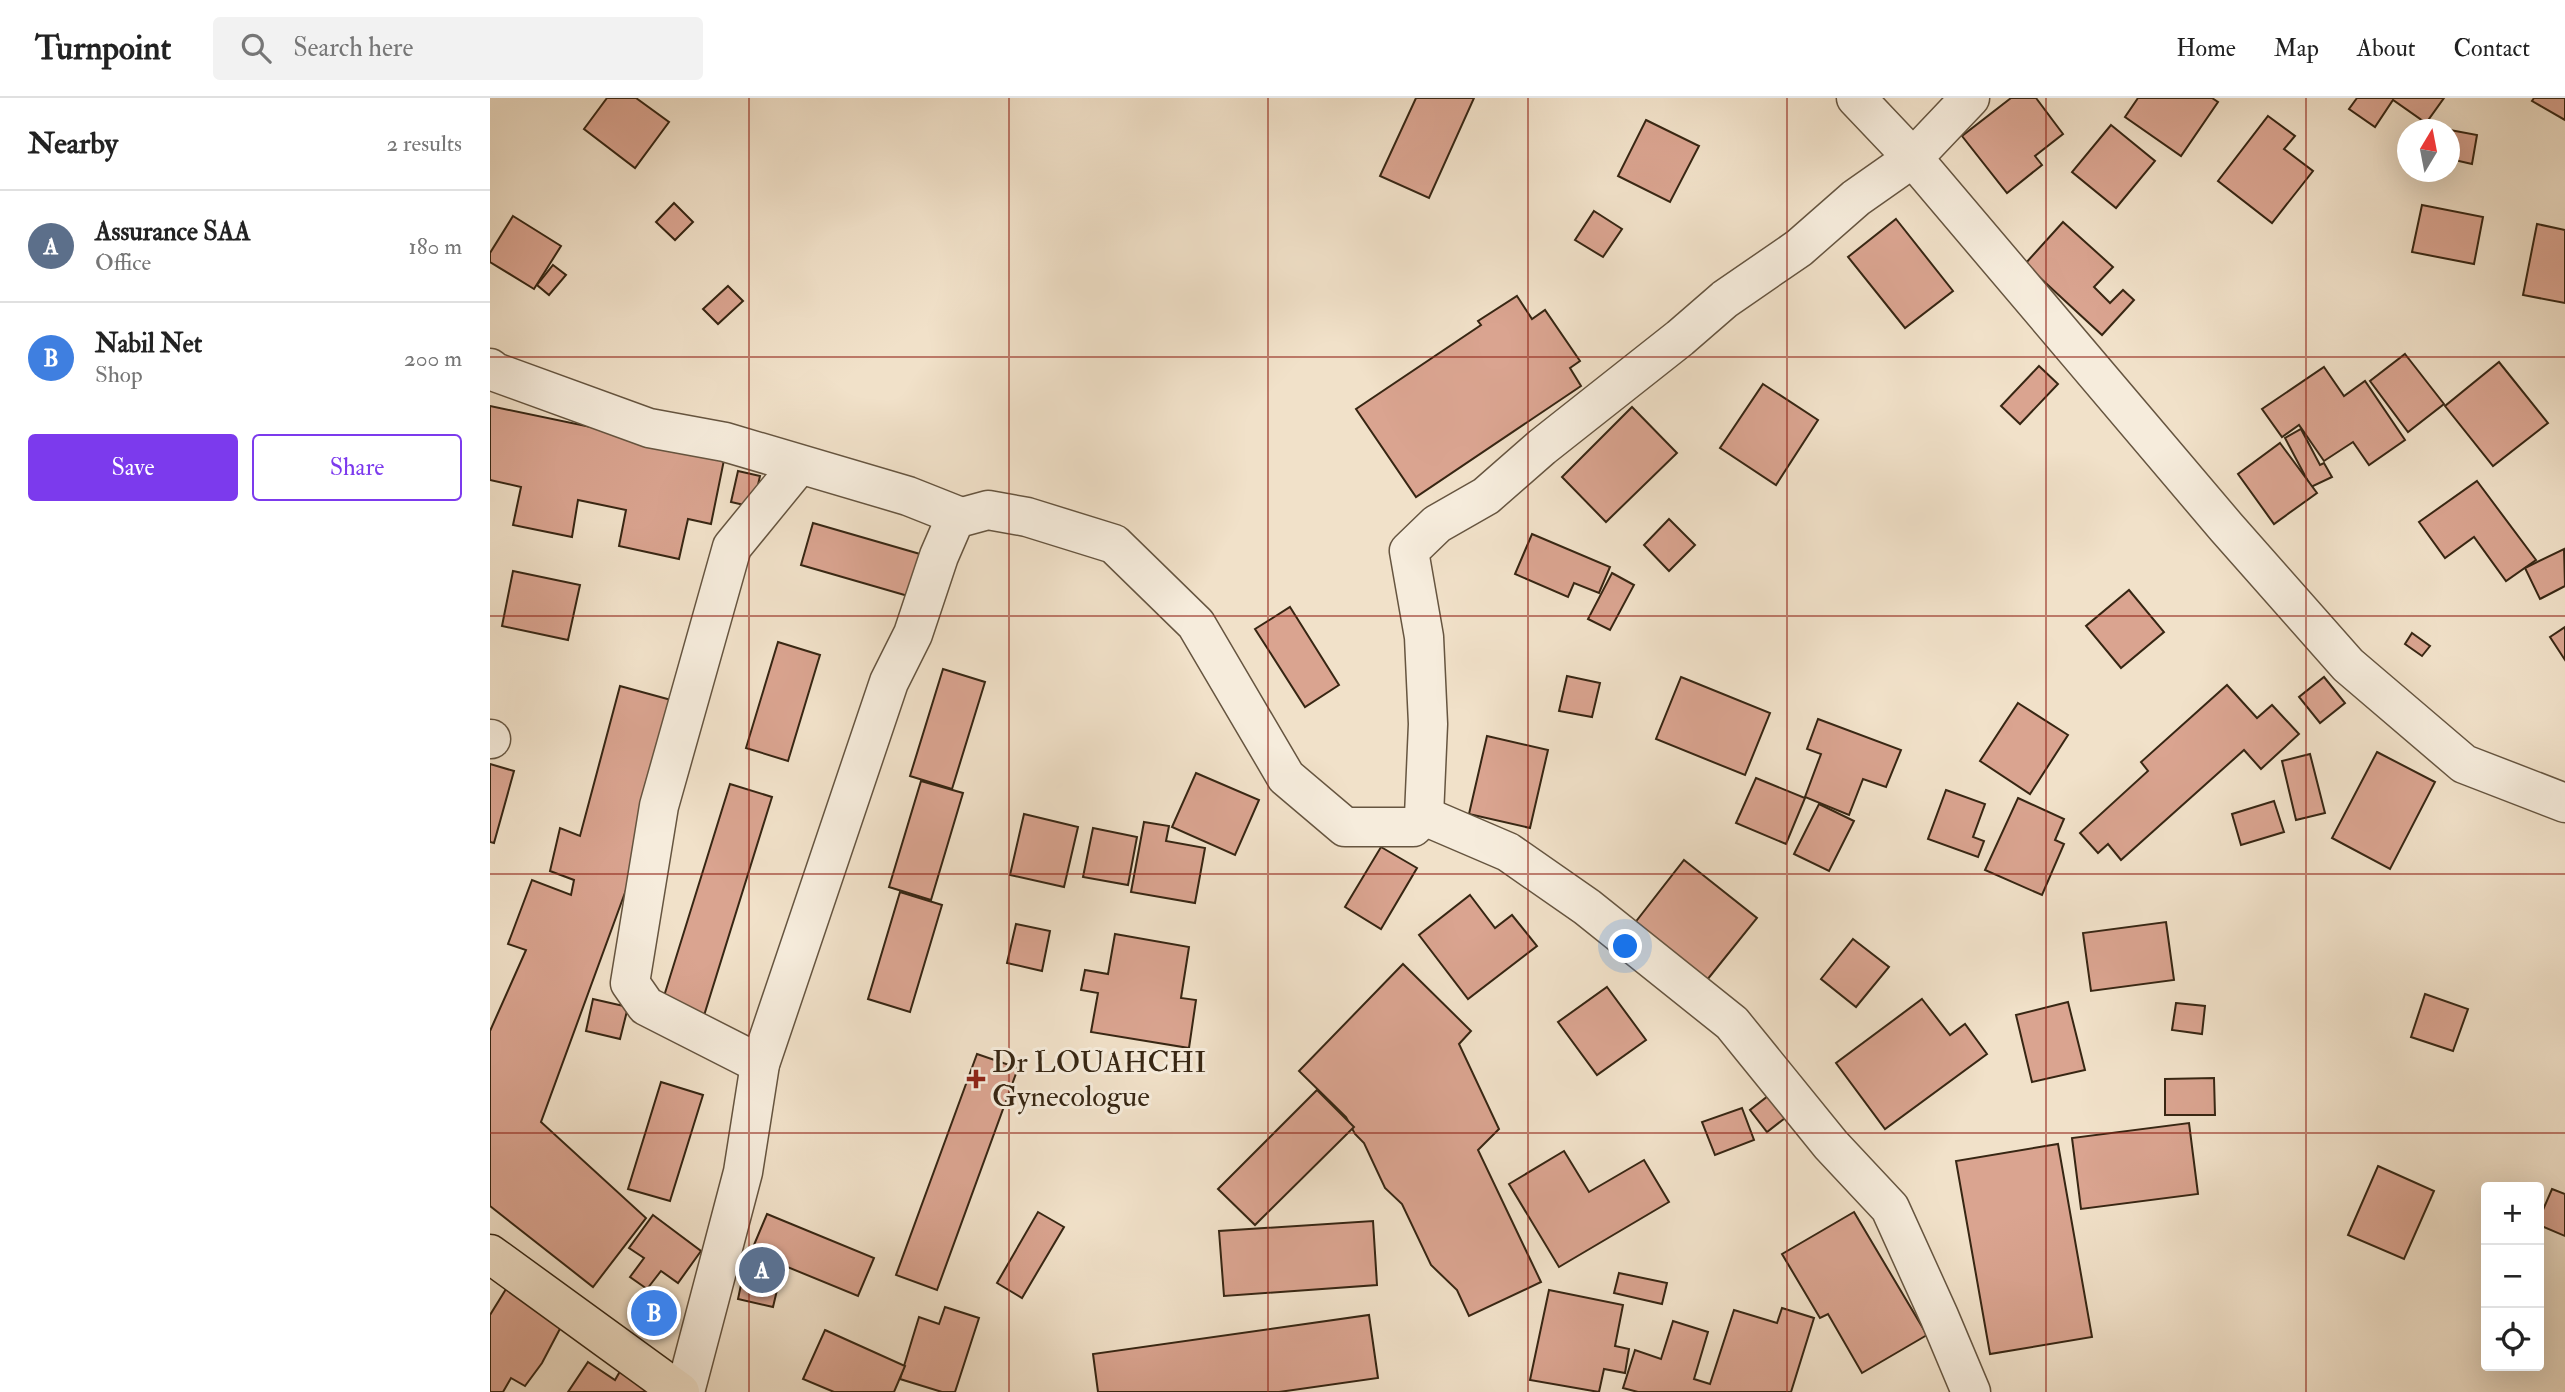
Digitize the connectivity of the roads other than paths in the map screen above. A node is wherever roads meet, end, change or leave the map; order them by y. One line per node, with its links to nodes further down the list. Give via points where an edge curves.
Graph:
1 (1856, 98): 3 (street)
2 (1970, 98): 3 (street)
3 (1913, 158): 7 (street, via 2348,665 2464,764); 8 (street, via 1856,198 1799,248 1725,299 1486,496 1437,524 1409,551 1424,637 1428,724)
4 (490, 368): 5 (street, via 649,428 725,442)
5 (799, 465): 6 (street, via 908,496); 9 (street, via 732,547 659,806 630,983 646,1006)
6 (961, 517): 8 (street, via 988,510 1014,514 1114,544 1196,624 1286,777 1345,827 1413,827); 9 (street, via 955,519 939,556 913,634 890,682)
7 (2565, 803)
8 (1424, 816): 13 (street, via 1508,852 1587,907 1732,1023 1831,1145 1890,1208)
9 (760, 1064): 12 (street, via 743,1172)
10 (490, 1254): 11 (main road)
11 (680, 1392)
12 (685, 1392)
13 (1971, 1392)

